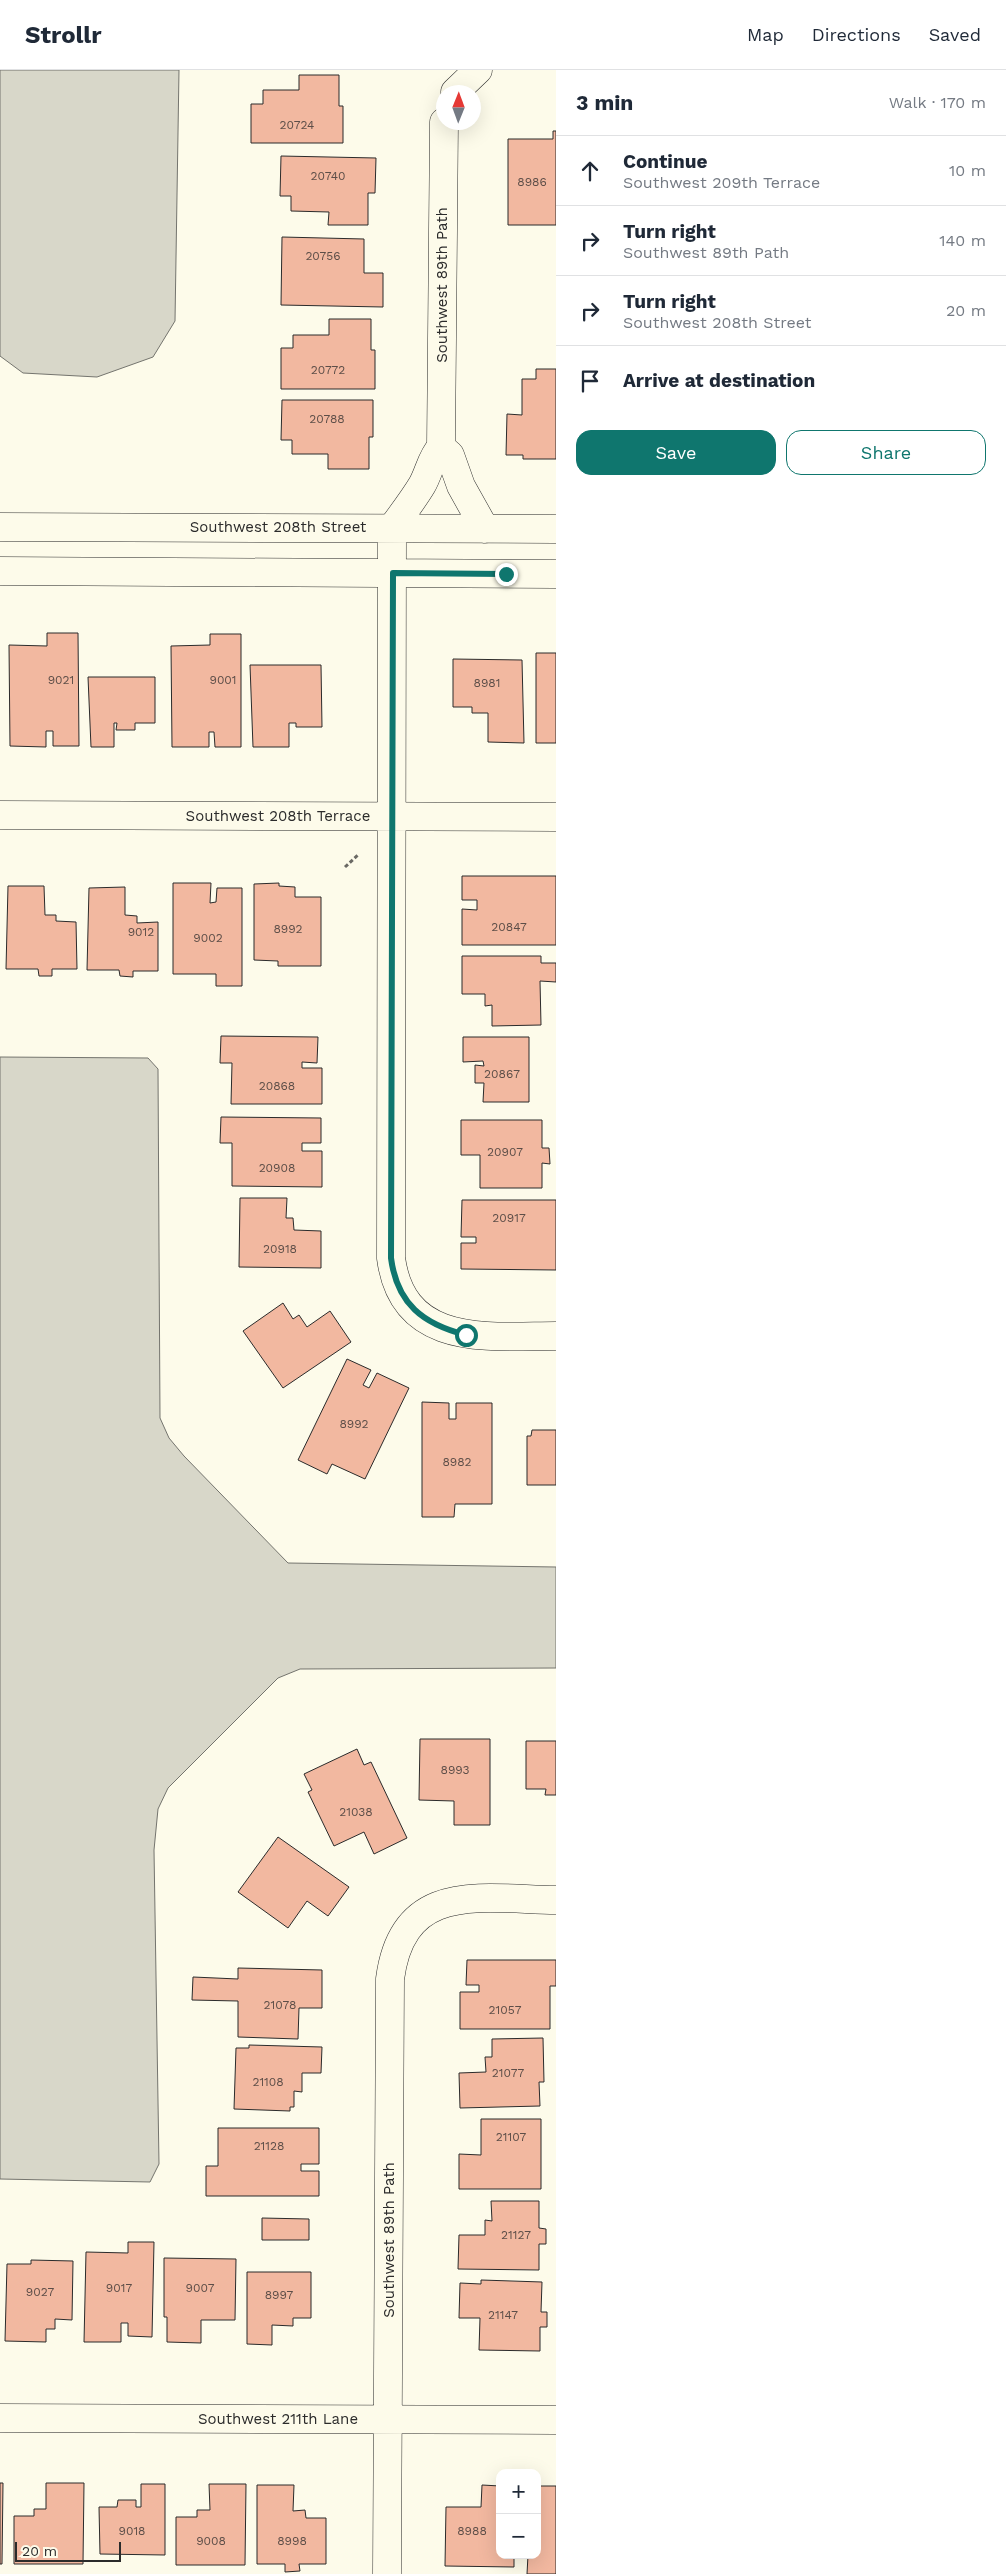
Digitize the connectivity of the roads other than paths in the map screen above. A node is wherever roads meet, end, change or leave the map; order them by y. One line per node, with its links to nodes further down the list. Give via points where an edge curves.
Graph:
1 (478, 70): 2 (street)
2 (462, 85)
3 (444, 130): 4 (street, Southwest 89th Path)
4 (441, 447): 6 (street, Southwest 89th Path, via 434,455 422,486); 7 (street, via 450,455 461,486)
5 (0, 527): 6 (street, Southwest 208th Street)
6 (392, 528): 7 (street, Southwest 208th Street); 10 (street)
7 (486, 529): 8 (street, Southwest 208th Street)
8 (556, 529)
9 (0, 572): 10 (street)
10 (393, 573): 11 (street); 13 (street)
11 (556, 574)
12 (0, 814): 13 (street, Southwest 208th Terrace)
13 (392, 817): 14 (street, Southwest 208th Terrace); 15 (street, via 390,1244 396,1281 407,1301 422,1317 442,1328 466,1335)
14 (556, 817)
15 (556, 1336)
16 (556, 1900): 18 (street, Southwest 89th Path, via 460,1899 444,1902 419,1914 402,1935 393,1958 390,1978)
17 (0, 2418): 18 (street, Southwest 211th Lane)
18 (388, 2420): 19 (street, Southwest 211th Lane); 20 (street, Southwest 89th Path)
19 (556, 2420)
20 (387, 2574)

